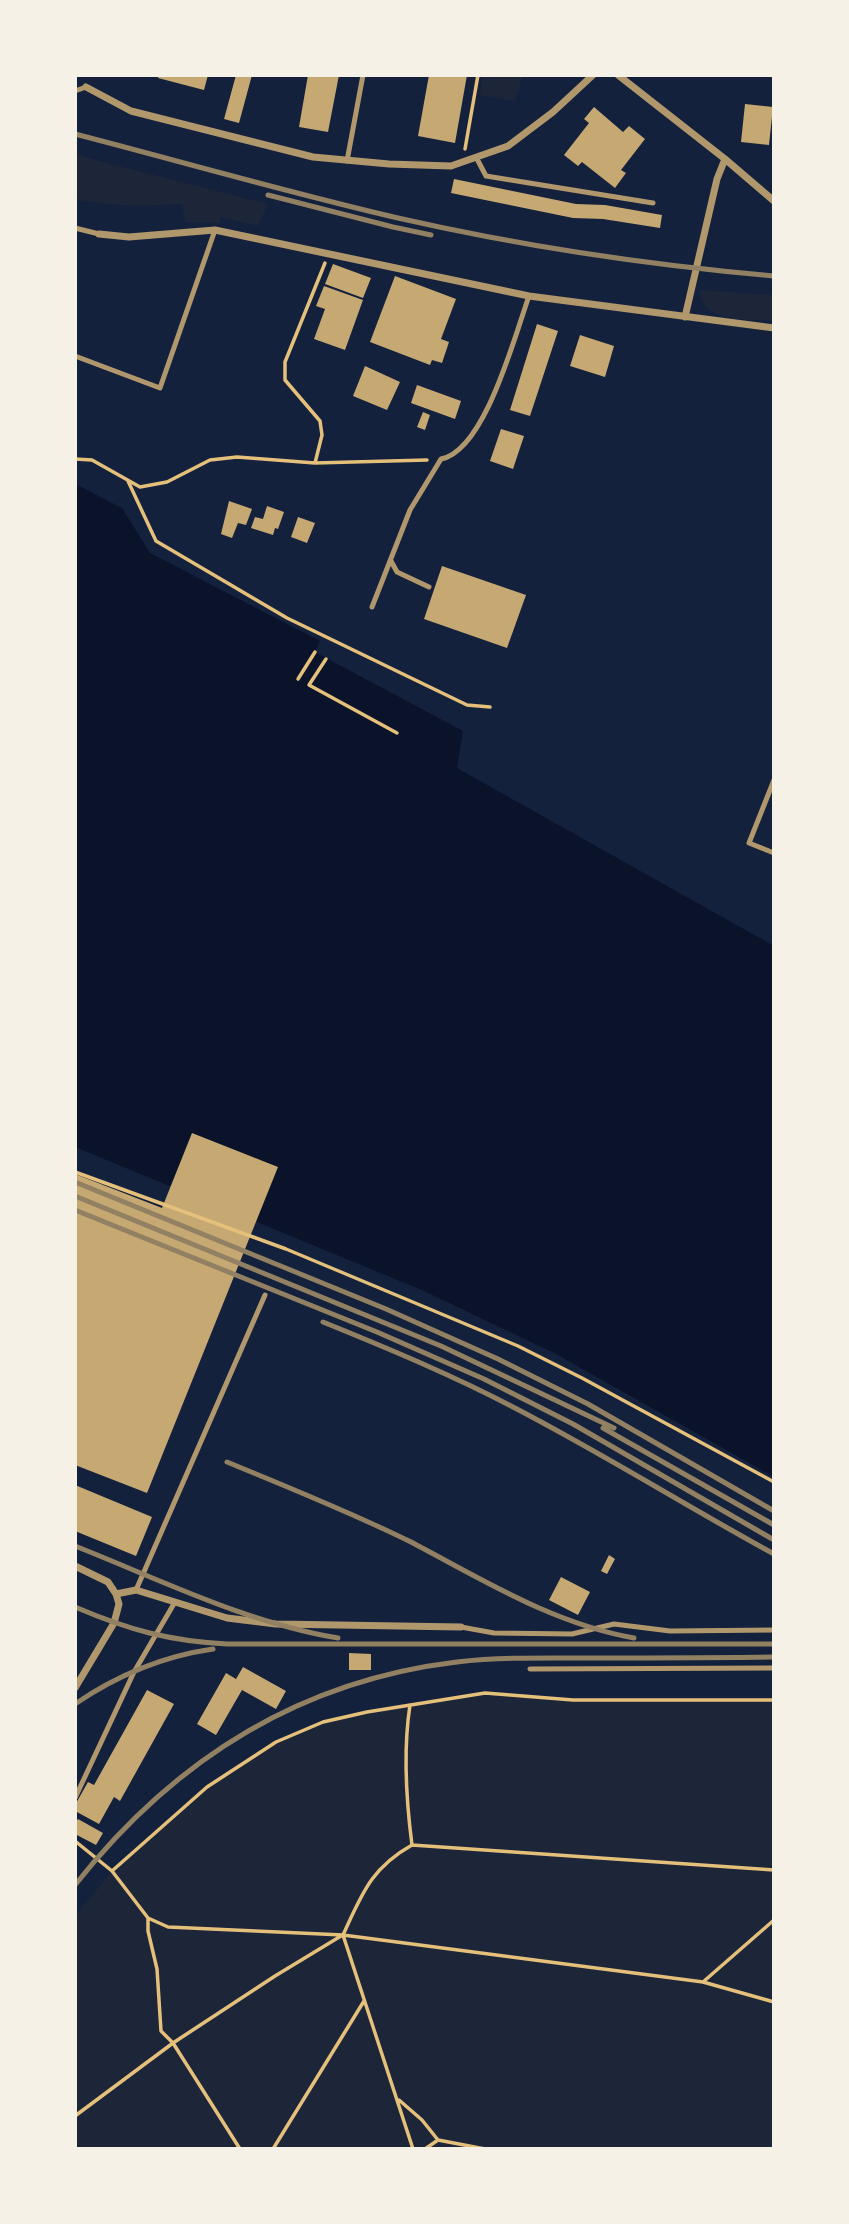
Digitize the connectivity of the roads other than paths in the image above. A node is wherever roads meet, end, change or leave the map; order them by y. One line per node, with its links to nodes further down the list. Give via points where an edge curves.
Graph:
1 (363, 75): 8 (lane)
2 (593, 75): 6 (street, via 508,146)
3 (618, 75): 7 (street)
4 (86, 87): 5 (lane); 8 (street, via 131,111 313,157)
5 (75, 91)
6 (476, 157): 8 (street, via 451,166); 10 (lane, via 486,176)
7 (725, 159): 9 (street); 15 (street)
8 (347, 160)
9 (774, 201)
10 (653, 203)
11 (75, 228): 13 (lane)
12 (215, 230): 13 (street, via 130,237); 14 (street); 17 (lane, via 160,388)
13 (99, 234)
14 (529, 296): 15 (street); 18 (lane, via 487,414 460,449 441,459 410,510)
15 (685, 317): 16 (street)
16 (774, 328)
17 (75, 356)
18 (391, 561): 19 (lane, via 397,572); 20 (lane)
19 (429, 587)
20 (373, 607)
21 (774, 780): 22 (lane, via 749,843)
22 (774, 853)
23 (265, 1295): 25 (lane)
24 (75, 1566): 26 (street, via 108,1582)
25 (136, 1590): 26 (street); 27 (street)
26 (116, 1594): 32 (street, via 119,1604 114,1623)
27 (175, 1602): 28 (street, via 227,1618 276,1624); 33 (lane, via 134,1672)
28 (461, 1627): 29 (lane, via 507,1634 572,1634 614,1624 670,1631)
29 (774, 1630)
30 (774, 1668): 31 (lane)
31 (530, 1669)
32 (75, 1688)
33 (75, 1798)

